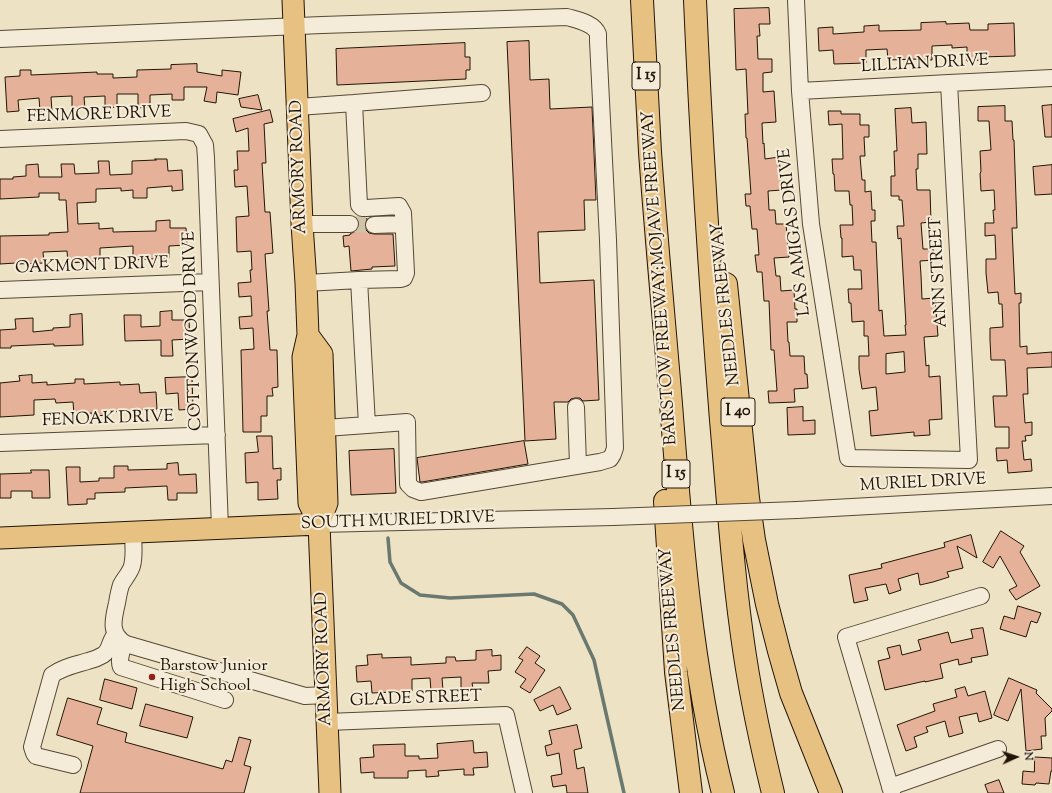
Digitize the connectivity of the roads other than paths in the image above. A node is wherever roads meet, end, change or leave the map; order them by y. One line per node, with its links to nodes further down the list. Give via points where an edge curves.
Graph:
1 (293, 0): 5 (main road, ARMORY ROAD)
2 (642, 0): 15 (highway, BARSTOW FREEWAY;MOJAVE FREEWAY / I 15)
3 (796, 0): 9 (street, LAS AMIGAS DRIVE)
4 (696, 10): 50 (highway, via 717,376 735,571 745,655); 51 (highway, NEEDLES FREEWAY / I 40, via 743,458 754,540 785,672)
5 (294, 27): 6 (street); 12 (main road, ARMORY ROAD); 31 (street, via 567,17 589,25 598,34 615,448 610,459)
6 (0, 39)
7 (1052, 78): 8 (street, LILLIAN DRIVE)
8 (949, 83): 9 (street, LILLIAN DRIVE); 30 (street, ANN STREET, via 968,460)
9 (800, 91): 30 (street, LAS AMIGAS DRIVE, via 811,224)
10 (482, 93): 11 (street)
11 (354, 103): 12 (street); 18 (street, via 359,205 362,208 399,206 403,213)
12 (298, 107): 16 (main road, ARMORY ROAD)
13 (199, 134): 14 (street, FENMORE DRIVE, via 186,131); 21 (street, COTTONWOOD DRIVE, via 205,146 206,158)
14 (0, 139)
15 (650, 152): 48 (highway, NEEDLES FREEWAY, via 659,405 670,585 676,672); 49 (highway, BARSTOW FREEWAY;MOJAVE FREEWAY / I 15, via 688,595 701,686)
16 (302, 224): 17 (street); 22 (main road, ARMORY ROAD)
17 (350, 224)
18 (403, 224): 19 (street); 20 (street, via 406,273 404,278)
19 (374, 225)
20 (359, 280): 22 (street); 26 (street)
21 (210, 282): 23 (street, OAKMONT DRIVE); 28 (street, COTTONWOOD DRIVE)
22 (306, 283): 24 (main road, ARMORY ROAD)
23 (0, 290)
24 (308, 335): 27 (main road, ARMORY ROAD, via 322,354); 34 (main road, ARMORY ROAD, via 303,357 309,503)
25 (576, 407): 31 (street)
26 (367, 425): 27 (street); 31 (street, via 407,422 408,484 421,492)
27 (325, 428): 34 (main road, ARMORY ROAD, via 327,503)
28 (217, 435): 29 (street, FENOAK DRIVE); 35 (street, COTTONWOOD DRIVE)
29 (0, 444)
30 (848, 458)
31 (578, 465)
32 (1052, 496): 33 (street, MURIEL DRIVE)
33 (797, 510): 34 (street, SOUTH MURIEL DRIVE, bridge)
34 (319, 524): 35 (main road, SOUTH MURIEL DRIVE); 40 (main road, ARMORY ROAD)
35 (220, 528): 36 (main road, SOUTH MURIEL DRIVE)
36 (133, 532): 37 (main road, SOUTH MURIEL DRIVE); 39 (street, via 132,568 121,585 113,619 113,627)
37 (0, 538)
38 (981, 596): 45 (street, via 846,637)
39 (120, 639): 40 (street, via 297,694); 41 (street, via 121,667); 44 (street, via 113,636 102,656 66,667 52,675 32,747 36,756)
40 (326, 695): 42 (main road, ARMORY ROAD)
41 (225, 700)
42 (327, 722): 46 (main road, ARMORY ROAD); 47 (street, GLADE STREET, via 506,715)
43 (998, 749): 45 (street)
44 (73, 765)
45 (891, 790)
46 (330, 793)
47 (524, 793)
48 (691, 793)
49 (723, 793)
50 (773, 793)
51 (831, 793)

